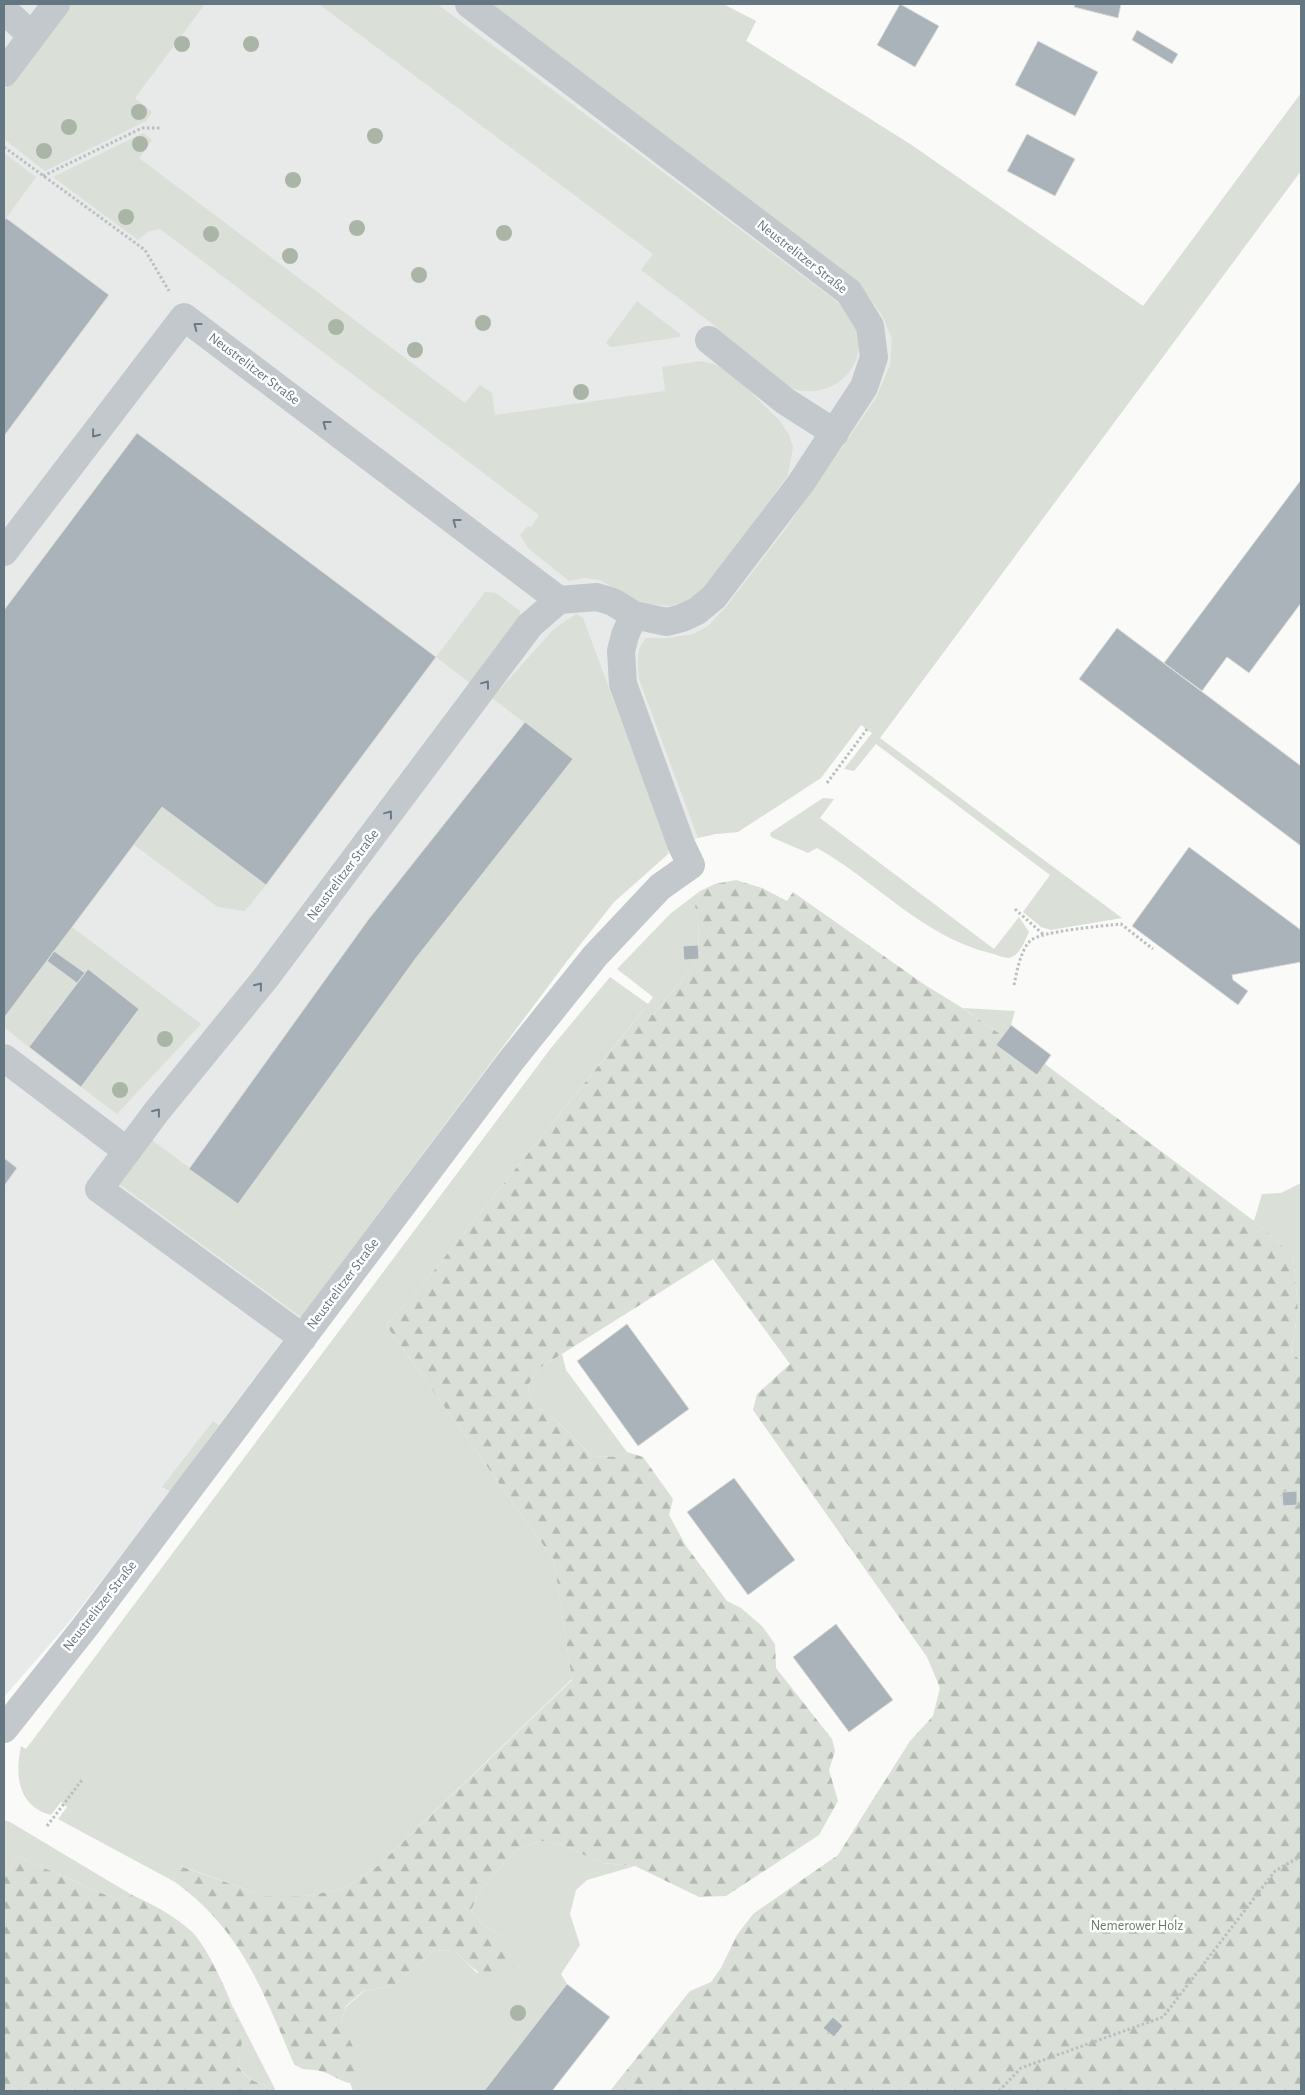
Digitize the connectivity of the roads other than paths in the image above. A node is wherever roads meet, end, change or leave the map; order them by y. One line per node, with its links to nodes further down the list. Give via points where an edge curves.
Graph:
1 (56, 4): 4 (lane)
2 (469, 4): 7 (lane, Neustrelitzer Straße, via 849,292 870,326 874,357 864,387)
3 (4, 10): 4 (lane)
4 (32, 36): 5 (lane)
5 (4, 73)
6 (709, 340): 7 (lane, via 785,402)
7 (835, 433): 10 (lane, Neustrelitzer Straße, via 734,574 697,612 667,622)
8 (4, 552): 9 (lane, Neustrelitzer Straße, one-way to 8, via 184,317)
9 (559, 600): 10 (lane, Neustrelitzer Straße, via 597,597 613,602); 12 (lane, Neustrelitzer Straße, one-way to 9, via 264,980 530,625)
10 (634, 616): 13 (lane, Neustrelitzer Straße, via 621,651 623,684 686,854 660,888 595,956 510,1062)
11 (4, 1058): 12 (lane)
12 (127, 1150): 13 (lane, Neustrelitzer Straße, via 99,1189)
13 (303, 1338): 14 (lane, Neustrelitzer Straße)
14 (4, 1729)

